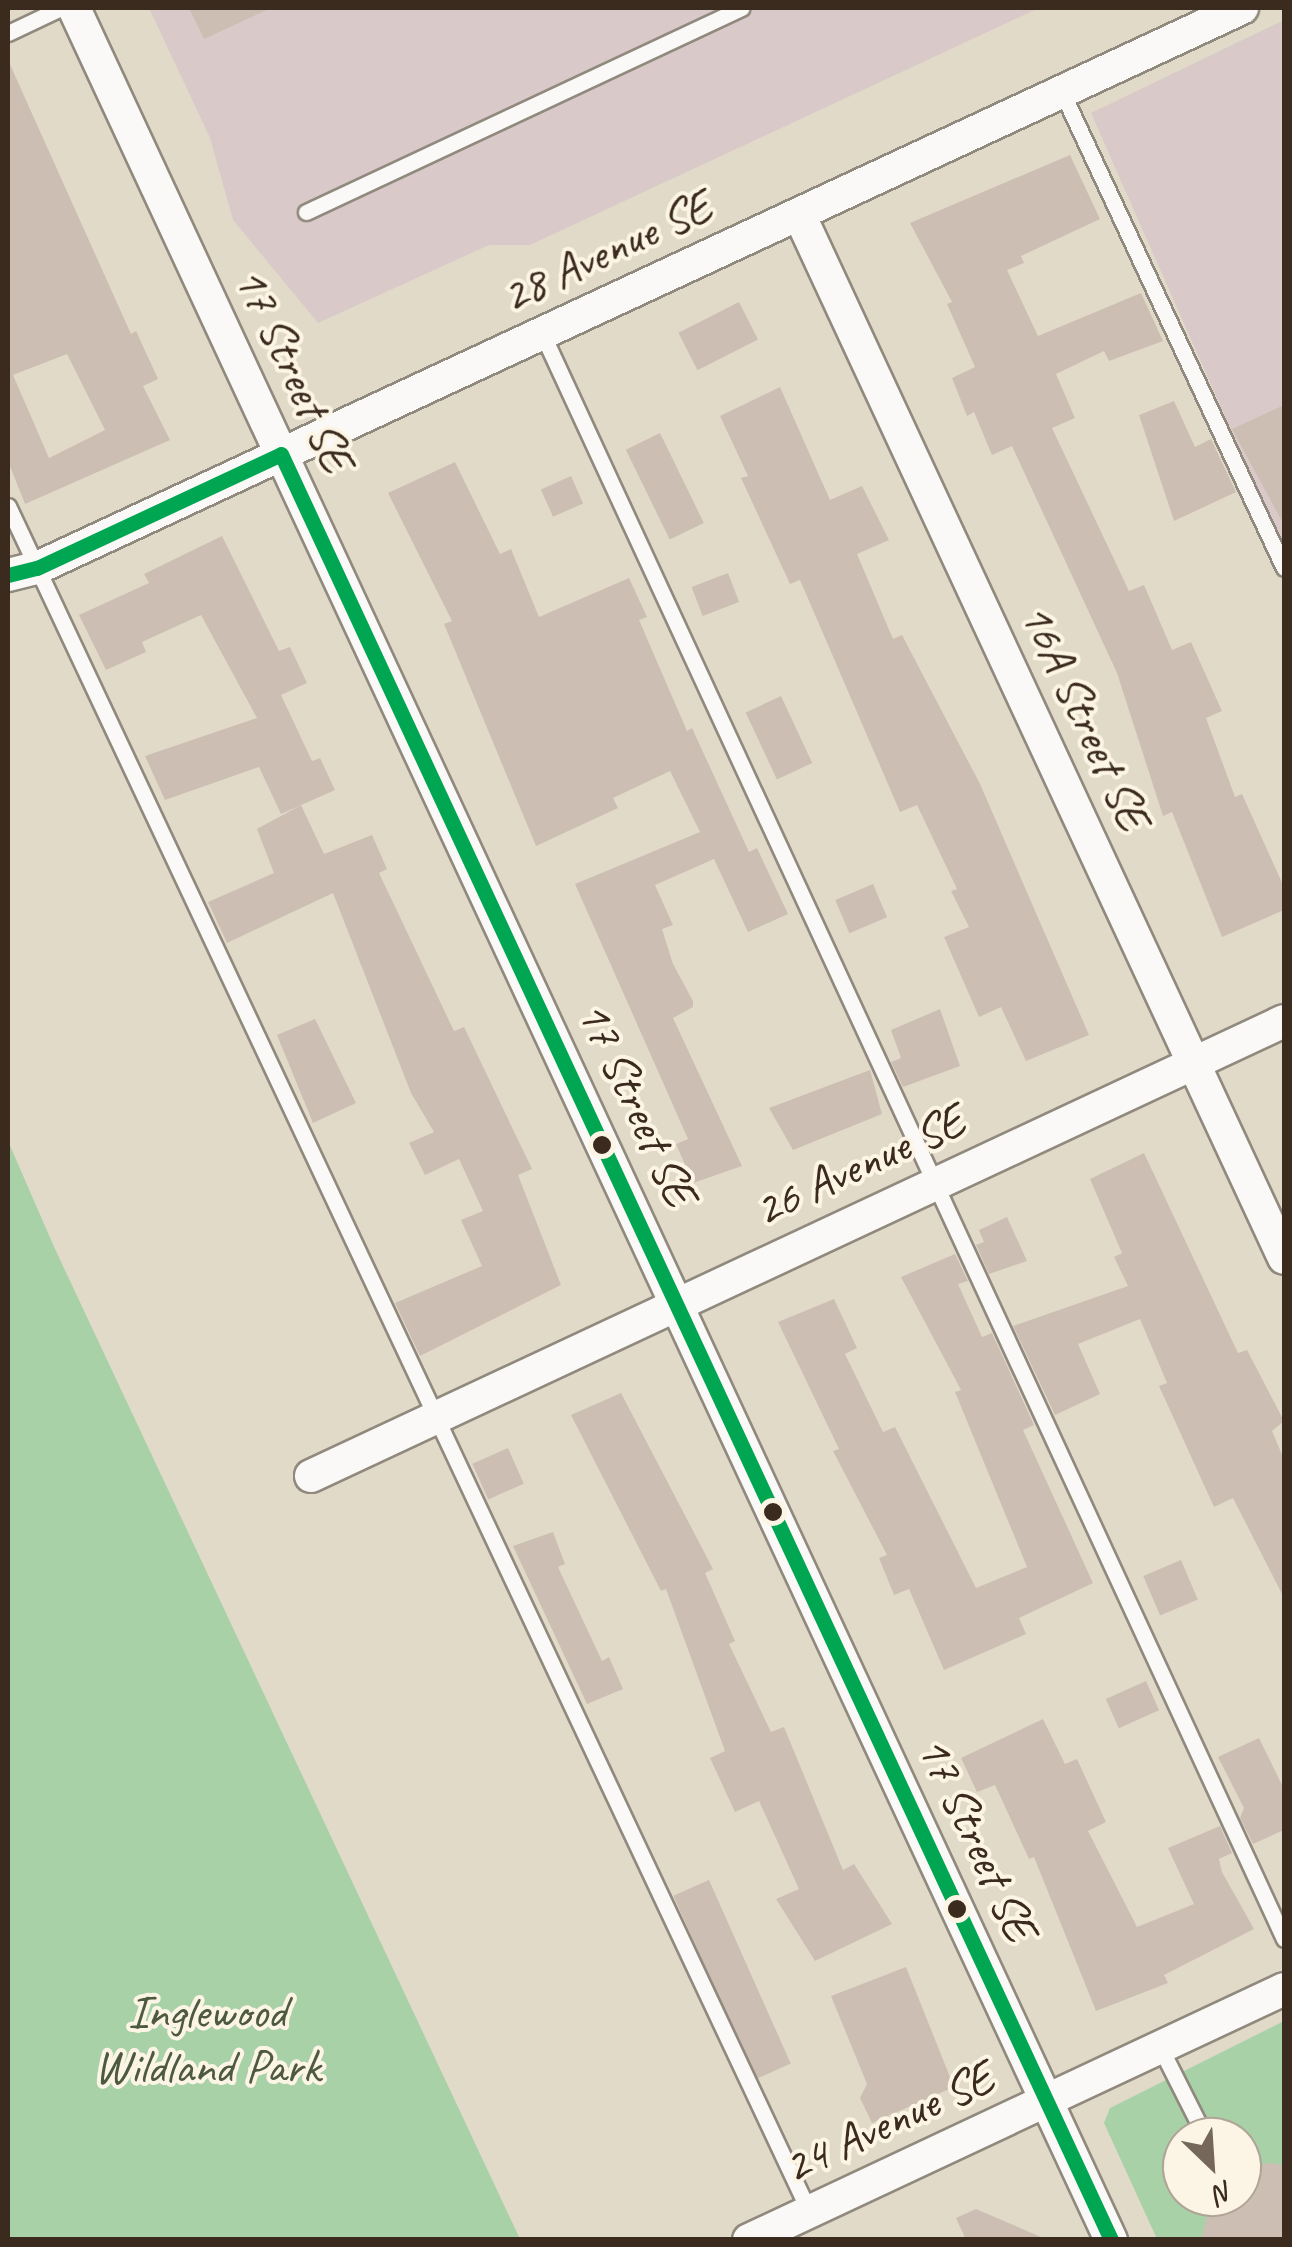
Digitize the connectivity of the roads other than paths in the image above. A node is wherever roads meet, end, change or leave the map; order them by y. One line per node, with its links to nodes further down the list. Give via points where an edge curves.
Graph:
1 (60, 8): 5 (lane)
2 (74, 8): 10 (street, 17 Street SE)
3 (742, 8): 7 (lane)
4 (1242, 8): 6 (street, 28 Avenue SE)
5 (8, 33)
6 (1062, 92): 8 (street, 28 Avenue SE); 12 (lane)
7 (306, 212)
8 (799, 214): 9 (street, 28 Avenue SE); 15 (street, 16A Street SE)
9 (542, 333): 10 (street, 28 Avenue SE); 16 (lane)
10 (281, 454): 13 (street, 28 Avenue SE); 18 (street, 17 Street SE)
11 (8, 506): 13 (lane)
12 (1284, 568)
13 (22, 571): 19 (lane)
14 (1284, 1021): 15 (street, 26 Avenue SE)
15 (1194, 1063): 16 (street, 26 Avenue SE); 17 (street, 16A Street SE)
16 (935, 1182): 18 (street, 26 Avenue SE); 21 (lane)
17 (1284, 1258)
18 (677, 1301): 19 (street, 26 Avenue SE); 24 (street, 17 Street SE)
19 (433, 1417): 20 (street, 26 Avenue SE); 26 (lane)
20 (311, 1476)
21 (1284, 1939)
22 (1284, 1989): 23 (street, 24 Avenue SE)
23 (1160, 2047): 24 (street, 24 Avenue SE); 25 (lane)
24 (1045, 2100): 26 (street, 24 Avenue SE); 28 (street, 17 Street SE)
25 (1195, 2117)
26 (796, 2225): 27 (street, 24 Avenue SE)
27 (750, 2240)
28 (1110, 2240)

